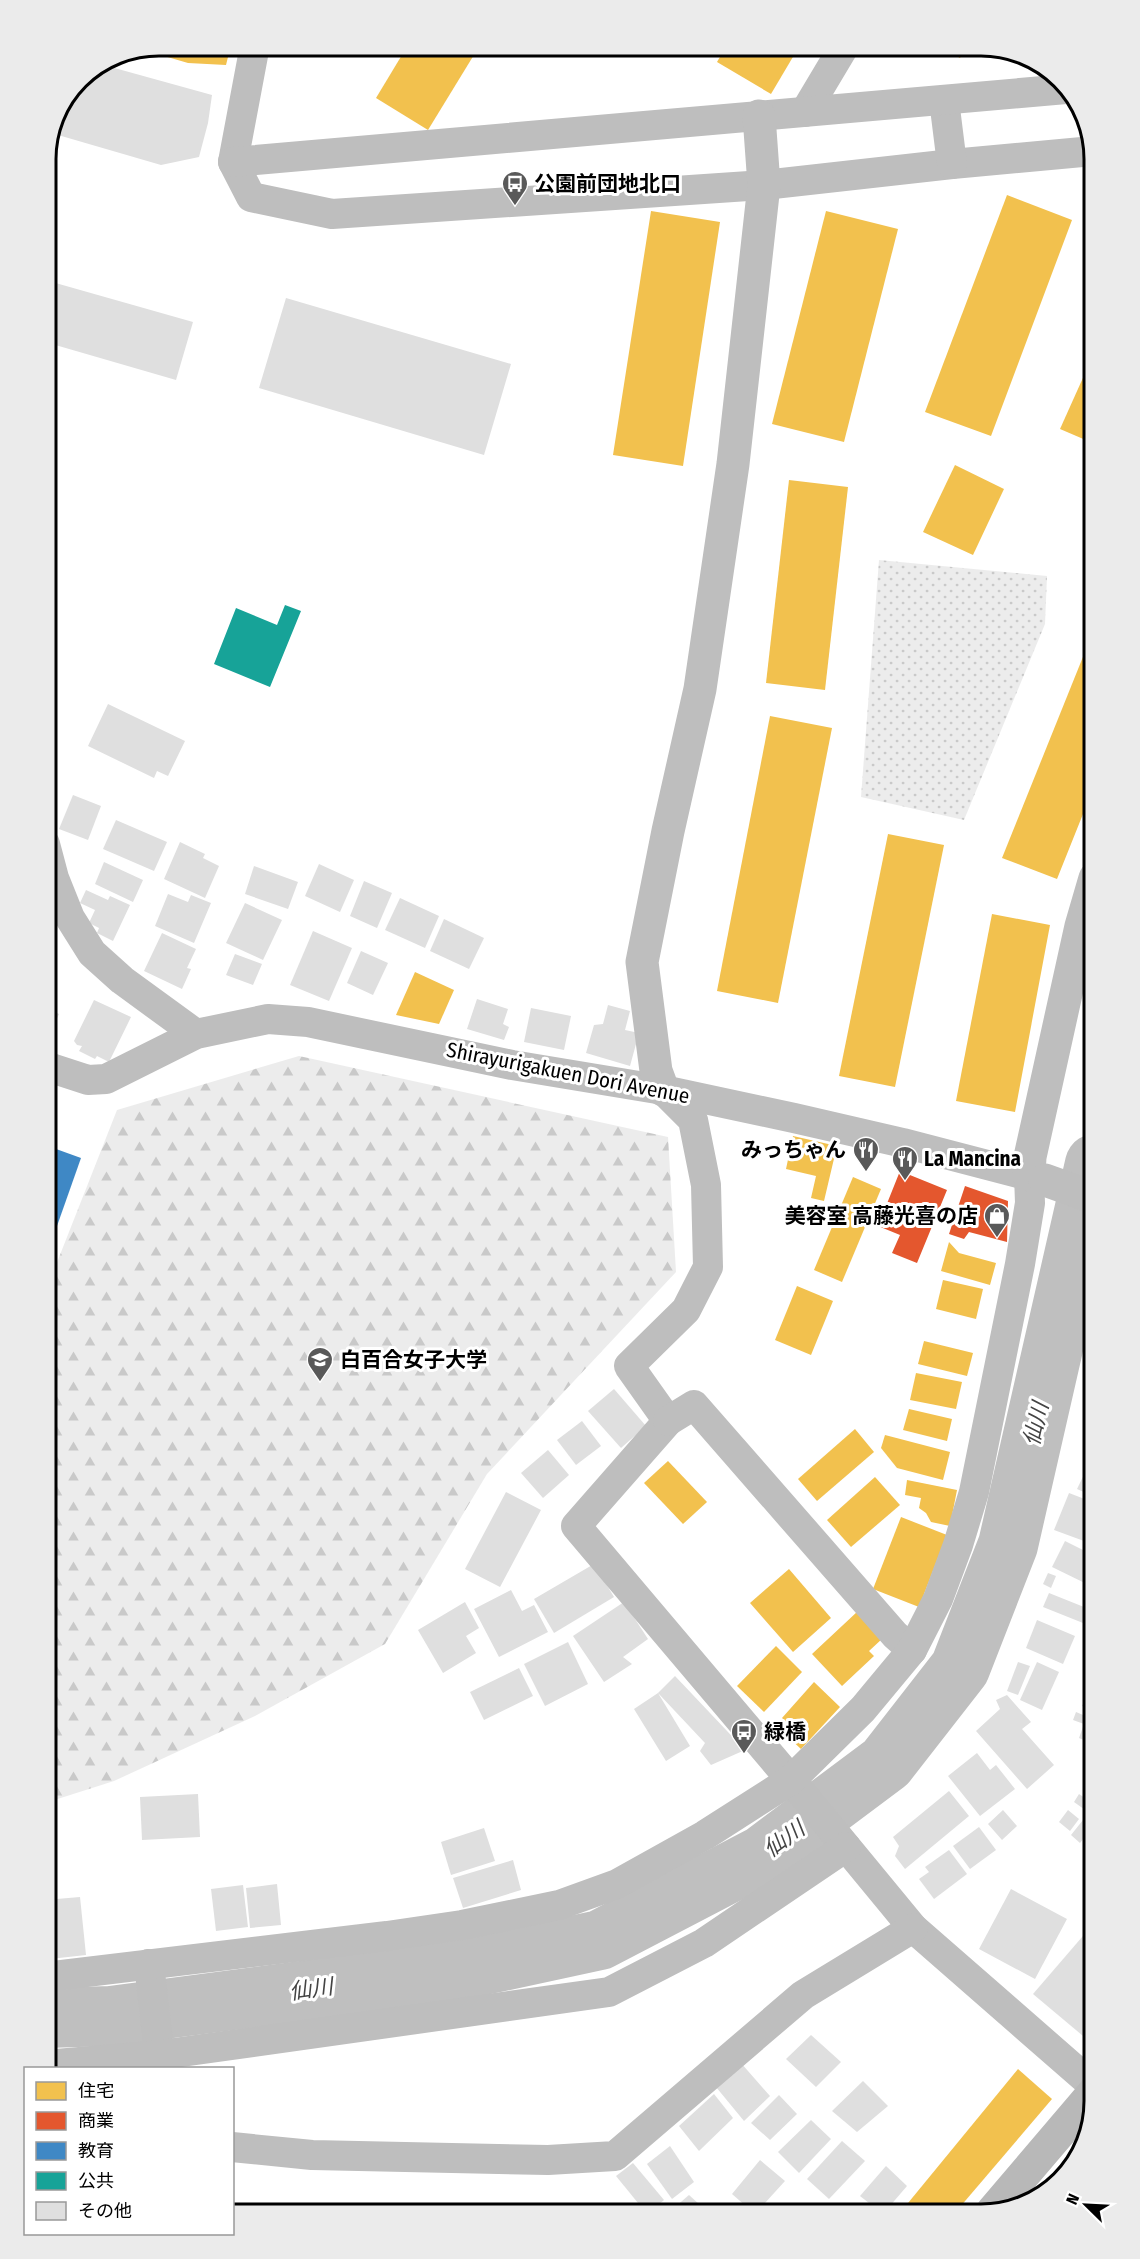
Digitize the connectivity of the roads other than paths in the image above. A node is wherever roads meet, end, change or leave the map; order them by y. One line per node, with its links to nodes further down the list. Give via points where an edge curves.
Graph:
1 (253, 56): 8 (street)
2 (838, 56): 5 (street)
3 (1057, 90): 4 (street)
4 (944, 100): 5 (street); 9 (street)
5 (805, 112): 6 (street)
6 (759, 116): 8 (street); 10 (street)
7 (1084, 152): 9 (street)
8 (233, 162): 10 (street, via 251,196 332,214)
9 (952, 164): 10 (street)
10 (764, 185): 15 (street, via 733,464 700,689 642,962 656,1071)
11 (56, 883): 13 (street, via 92,953)
12 (1084, 916): 16 (street, via 1030,1156)
13 (196, 1034): 14 (street, Shirayurigakuen Dori Avenue, via 105,1079 88,1080); 15 (street, Shirayurigakuen Dori Avenue, via 268,1019 308,1022 512,1065)
14 (56, 1070)
15 (663, 1090): 16 (street, Shirayurigakuen Dori Avenue); 18 (street, via 693,1120 706,1185 708,1267 686,1310 629,1366)
16 (1037, 1178): 17 (street, Shirayurigakuen Dori Avenue); 19 (street, via 974,1492 938,1599)
17 (1084, 1194)
18 (668, 1421): 19 (street, via 694,1406); 20 (street, via 576,1526)
19 (912, 1650): 20 (street)
20 (796, 1786): 21 (street); 23 (street, via 617,1884 560,1905)
21 (846, 1847): 22 (street); 25 (street, via 704,1943 609,1992)
22 (913, 1928): 27 (street); 29 (street, via 803,1995 615,2156 548,2160 312,2154)
23 (151, 1975): 24 (street); 25 (street)
24 (56, 1977)
25 (160, 2054): 26 (street)
26 (56, 2064)
27 (1084, 2079)
28 (1084, 2102): 30 (main road)
29 (234, 2147)
30 (1000, 2202)

